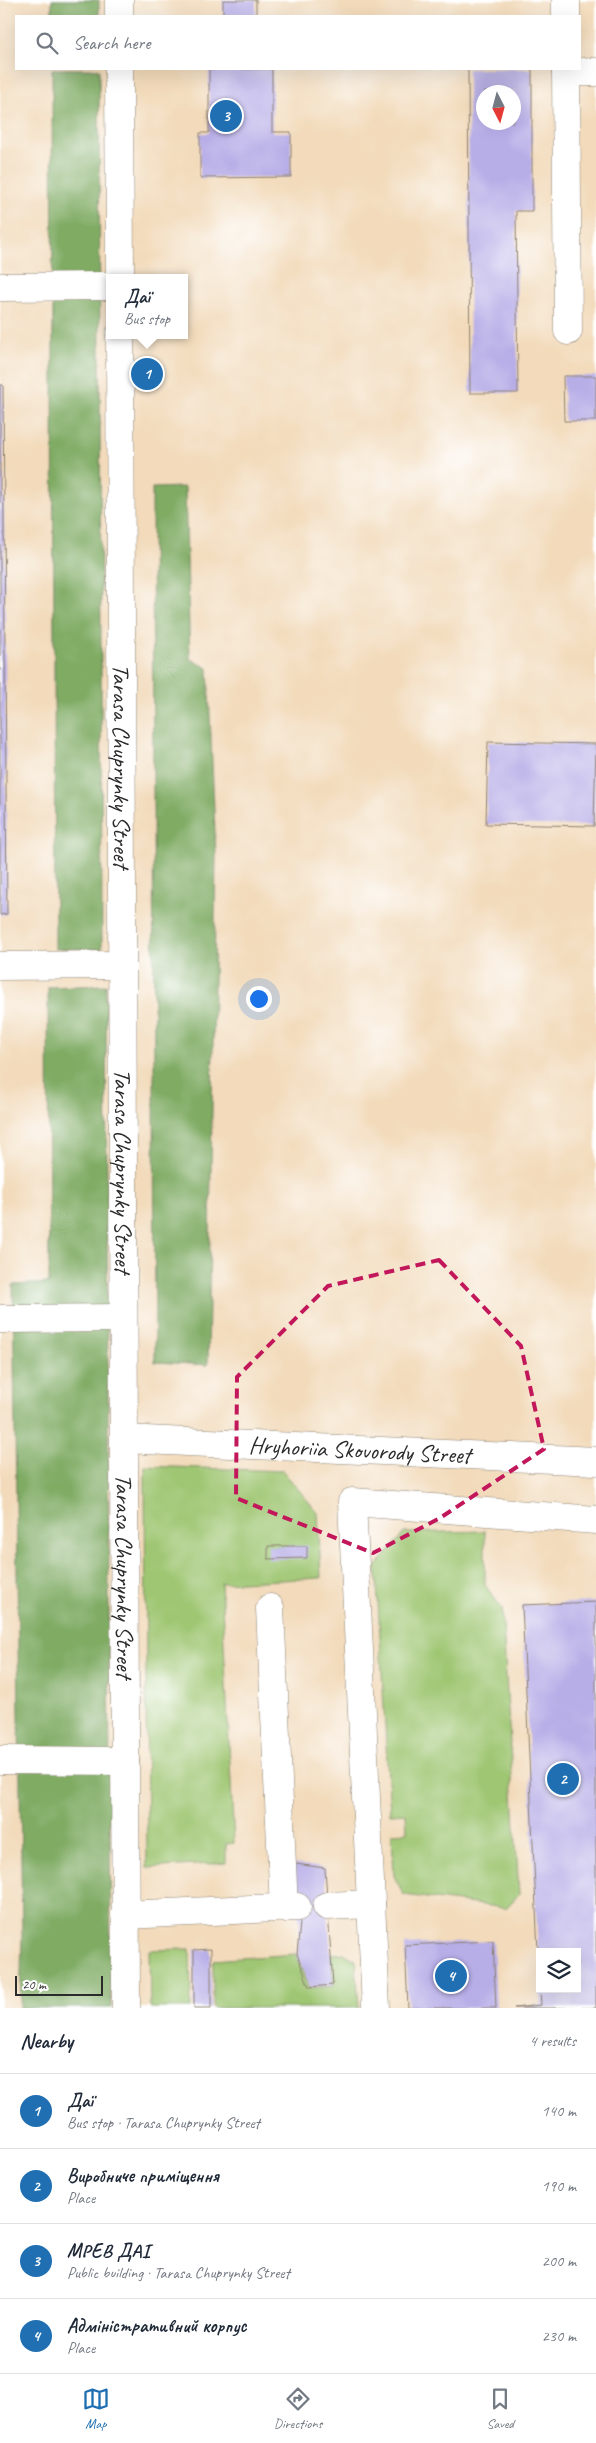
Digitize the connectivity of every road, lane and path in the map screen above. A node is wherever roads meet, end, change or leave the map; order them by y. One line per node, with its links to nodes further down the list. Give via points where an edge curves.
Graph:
1 (119, 0): 3 (street)
2 (566, 0): 4 (street)
3 (119, 15)
4 (566, 15)
5 (119, 70): 8 (street)
6 (566, 70): 7 (street); 11 (street)
7 (596, 72)
8 (120, 274)
9 (106, 286): 10 (street)
10 (0, 287)
11 (568, 331)
12 (120, 339): 13 (street, Tarasa Chuprynky Street)
13 (122, 965): 14 (street); 15 (street, Tarasa Chuprynky Street)
14 (0, 966)
15 (123, 1318): 16 (street); 17 (street, Tarasa Chuprynky Street)
16 (0, 1320)
17 (124, 1439): 18 (street, Hryhoriia Skovorody Street); 22 (street, Tarasa Chuprynky Street)
18 (596, 1462)
19 (596, 1520): 23 (street, via 352,1502)
20 (270, 1608): 25 (street, via 291,1907)
21 (0, 1760): 22 (street)
22 (125, 1761): 25 (street, Tarasa Chuprynky Street)
23 (371, 1904): 24 (street); 27 (street)
24 (327, 1906)
25 (125, 1915): 26 (street, Tarasa Chuprynky Street)
26 (126, 2008)
27 (376, 2008)

